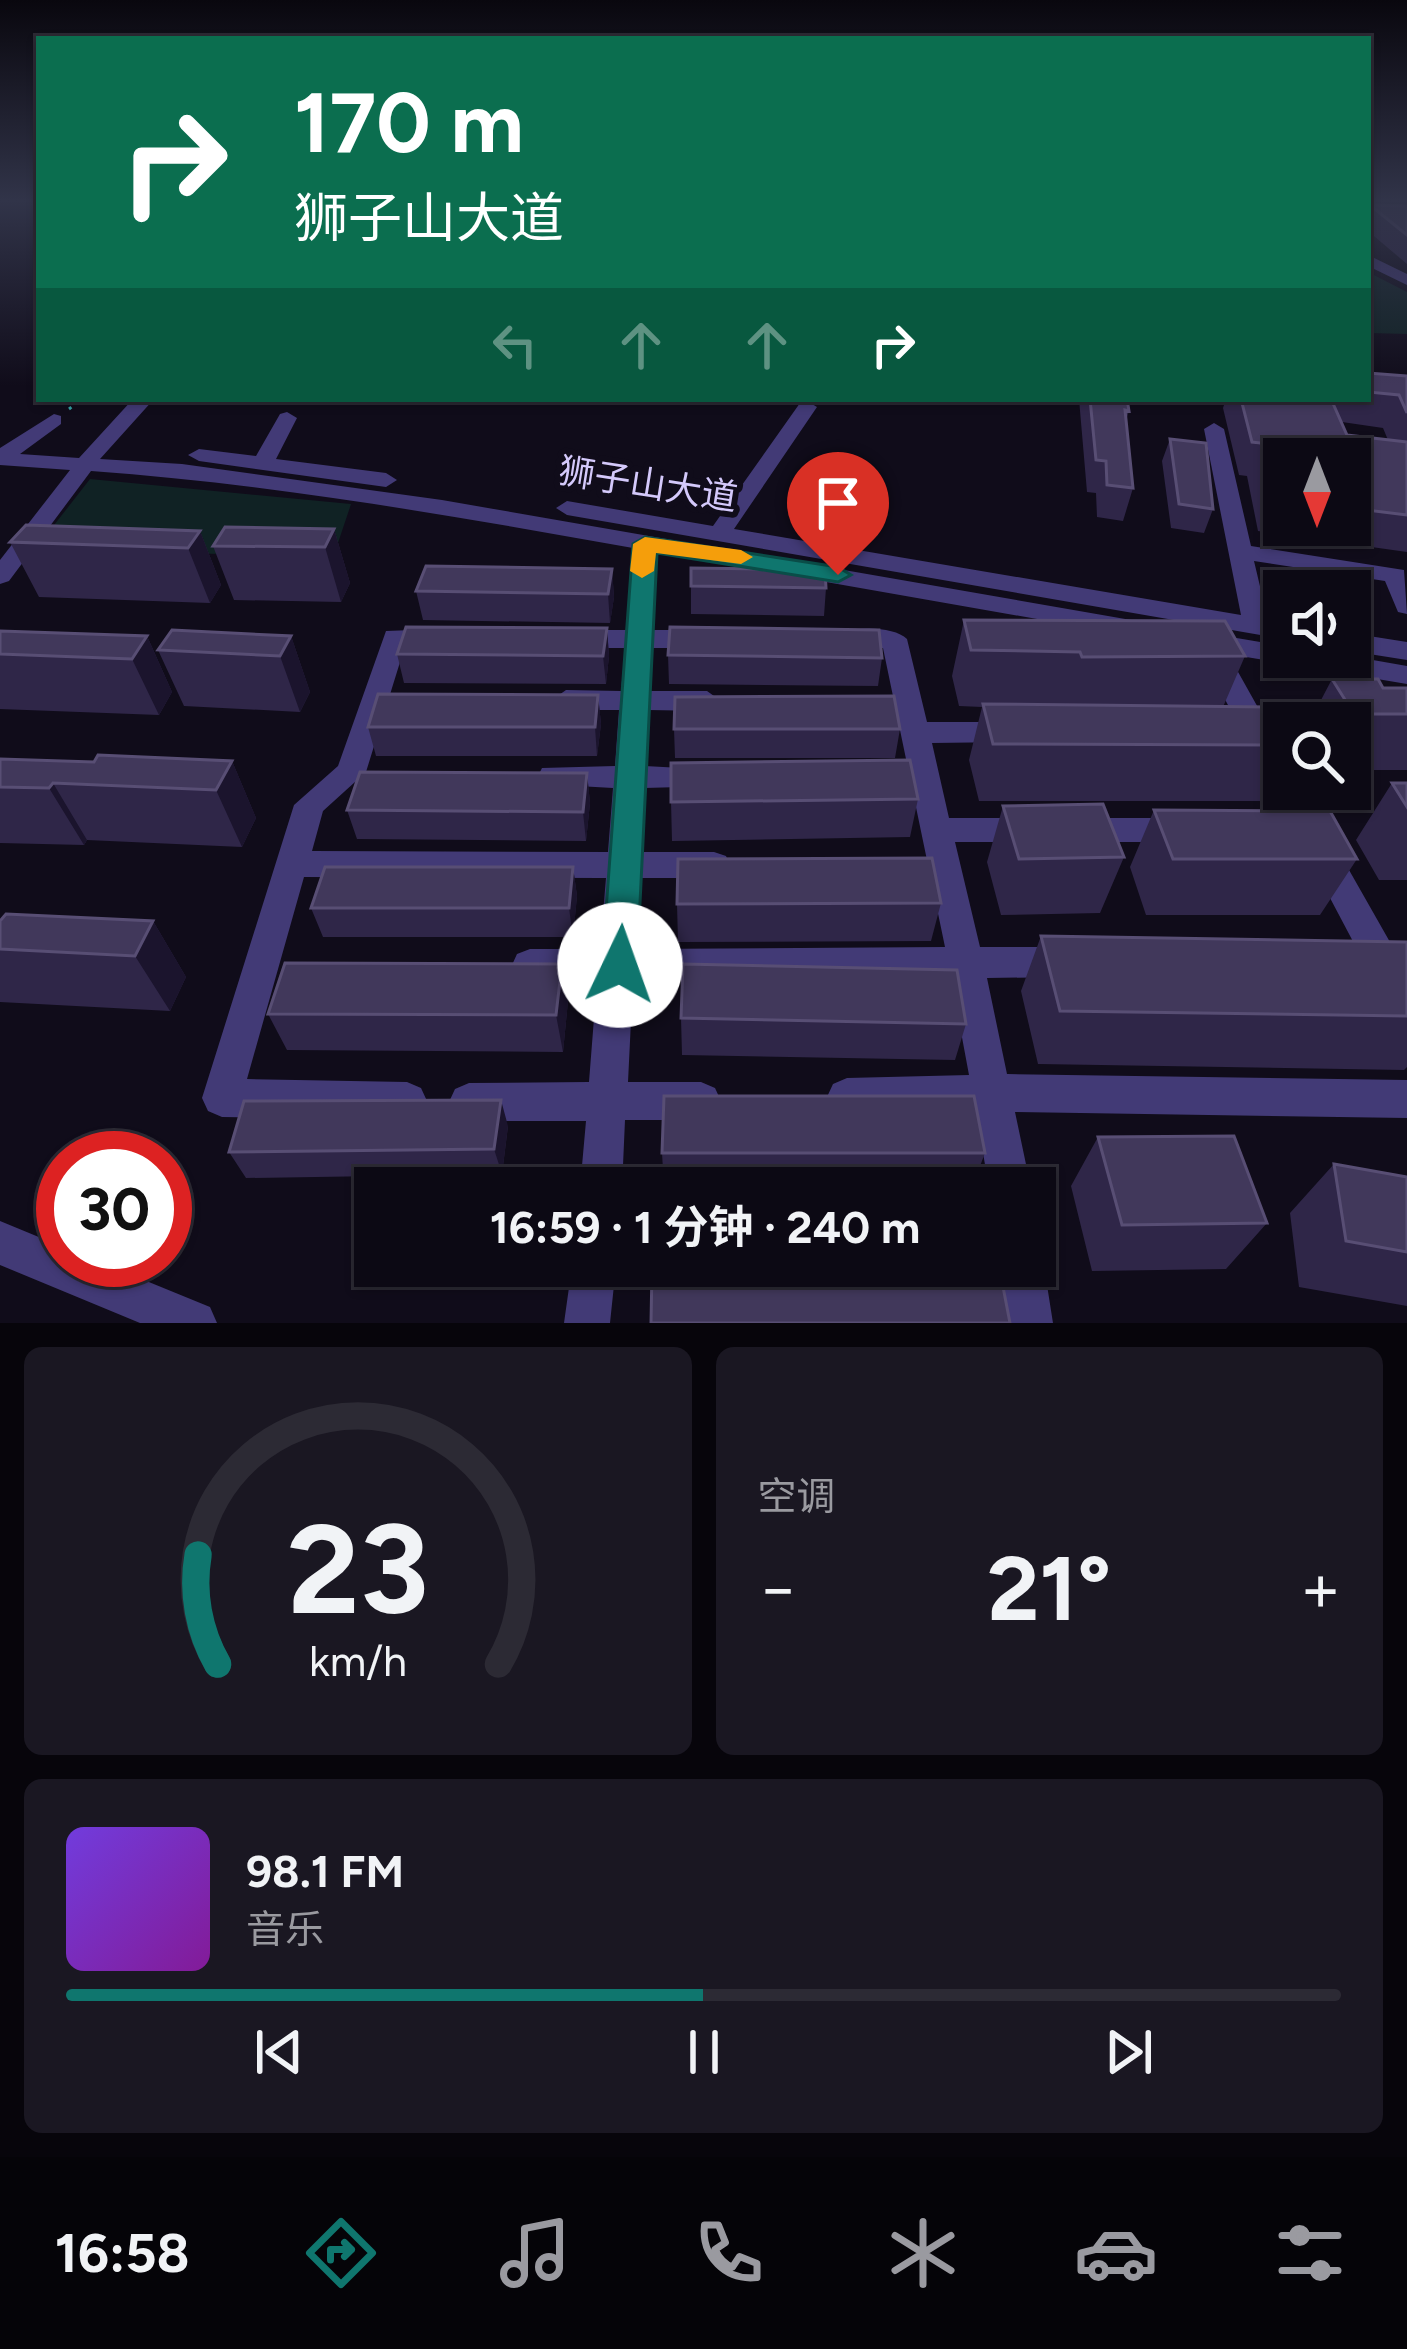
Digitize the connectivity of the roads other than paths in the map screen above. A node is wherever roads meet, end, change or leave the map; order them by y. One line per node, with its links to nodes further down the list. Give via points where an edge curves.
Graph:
1 (1373, 263): 2 (street)
2 (1407, 280)
3 (141, 402): 9 (street)
4 (807, 406): 12 (street)
5 (287, 418): 11 (street)
6 (55, 420): 8 (street)
7 (1214, 429): 14 (street)
8 (26, 444): 9 (street, 狮子山大道); 10 (street, 狮子山大道)
9 (93, 455): 10 (street, 狮子山大道); 11 (street, 狮子山大道); 13 (street, 狮子山大道); 15 (street)
10 (0, 459)
11 (264, 462): 12 (street, 狮子山大道)
12 (719, 532): 18 (street, 狮子山大道)
13 (645, 544): 24 (street); 25 (street, 狮子山大道)
14 (1240, 553): 16 (street); 18 (street)
15 (0, 576)
16 (1401, 576): 17 (street)
17 (1407, 606)
18 (1256, 626): 19 (street, 狮子山大道)
19 (1263, 627)
20 (483, 638): 45 (street, via 395,637 387,697 363,772 309,806)
21 (549, 639): 24 (street)
22 (731, 639): 24 (street)
23 (801, 639): 34 (street, via 894,639)
24 (638, 640): 32 (street)
25 (1207, 642): 27 (street, 狮子山大道); 35 (street)
26 (1371, 645): 28 (street)
27 (1263, 651)
28 (1407, 651)
29 (1371, 669): 30 (street)
30 (1407, 675)
31 (540, 699): 32 (street)
32 (634, 701): 33 (street); 38 (street)
33 (725, 701)
34 (902, 712): 36 (street); 44 (street)
35 (1258, 730)
36 (1028, 732)
37 (514, 776): 38 (street)
38 (630, 778): 39 (street); 47 (street)
39 (743, 778)
40 (1299, 810): 43 (street)
41 (1217, 830): 44 (street)
42 (1263, 830): 43 (street)
43 (1310, 830): 51 (street)
44 (934, 852): 48 (street)
45 (292, 864): 47 (street); 52 (street)
46 (739, 865): 47 (street)
47 (625, 867): 55 (street)
48 (966, 962): 49 (street); 55 (street); 57 (street)
49 (1105, 962)
50 (1336, 963): 51 (street)
51 (1395, 963): 56 (street)
52 (262, 964): 53 (street); 61 (street, via 222,1098)
53 (310, 964)
54 (500, 964): 55 (street)
55 (620, 965): 61 (street)
56 (1407, 1007)
57 (993, 1093): 58 (street); 59 (street); 63 (street)
58 (811, 1098)
59 (1407, 1099)
60 (743, 1100): 61 (street)
61 (607, 1104): 62 (street)
62 (602, 1167)
63 (1006, 1167)
64 (0, 1243): 67 (street)
65 (591, 1287): 68 (street)
66 (1025, 1287): 69 (street)
67 (194, 1323)
68 (587, 1323)
69 (1030, 1323)

